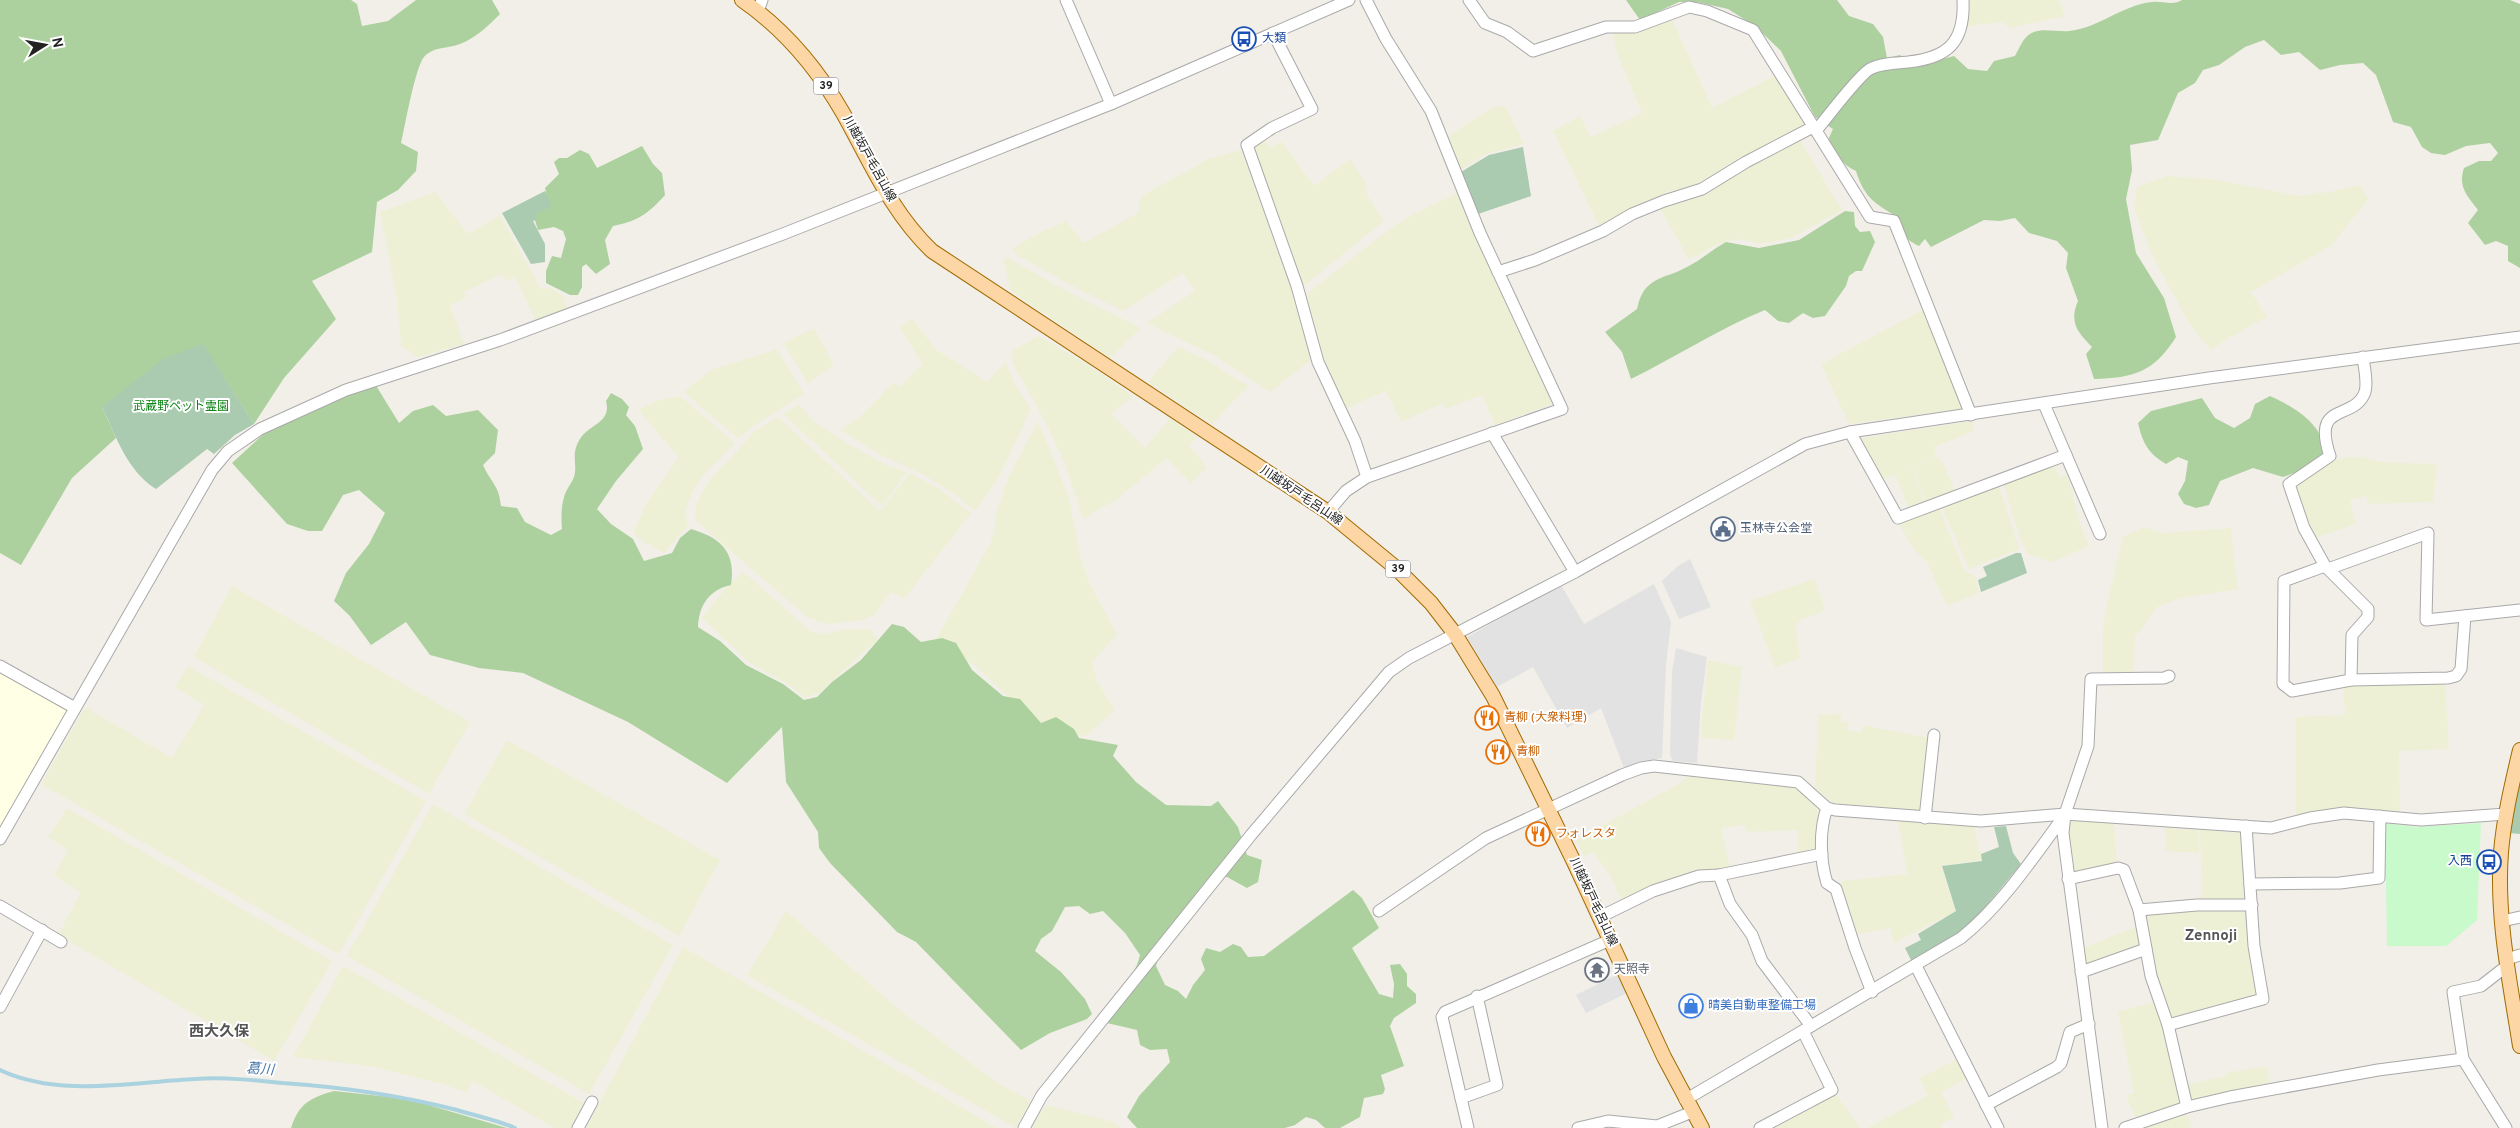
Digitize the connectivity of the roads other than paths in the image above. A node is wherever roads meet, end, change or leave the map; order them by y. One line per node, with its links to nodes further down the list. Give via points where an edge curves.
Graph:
1 (742, 0): 7 (main road, 川越坂戸毛呂山線 / 39)
2 (1066, 0): 9 (street)
3 (1349, 0): 8 (street)
4 (1366, 0): 12 (street, via 1431,111)
5 (1469, 0): 10 (street, via 1485,23 1507,32 1533,51 1606,27 1635,27 1689,7 1707,11 1753,30)
6 (1963, 0): 10 (street, via 1963,20 1958,36 1944,53 1869,70 1818,127)
7 (760, 6): 11 (main road, 川越坂戸毛呂山線 / 39, via 821,79)
8 (1273, 33): 9 (street); 20 (street, via 1312,109 1272,128 1247,145 1297,286 1318,362 1355,441)
9 (1111, 104): 11 (street)
10 (1814, 127): 12 (street, via 1702,189 1664,200 1603,231); 16 (street, via 1870,217 1894,221)
11 (885, 192): 21 (main road, 川越坂戸毛呂山線 / 39, via 916,234 942,258); 31 (street, via 508,338 361,384 247,437 228,451 212,470)
12 (1498, 272): 18 (street, via 1562,409)
13 (2520, 337): 14 (street)
14 (2363, 357): 15 (street); 23 (street, via 2365,392 2358,403 2333,416 2325,427 2324,438 2330,456 2289,484 2304,528)
15 (2044, 404): 16 (street); 19 (street)
16 (1971, 415): 17 (street)
17 (1850, 432): 19 (street, via 1898,518); 24 (street, via 1805,444)
18 (1492, 433): 20 (street); 24 (street)
19 (2066, 455): 22 (street)
20 (1367, 477): 21 (street, via 1346,491)
21 (1328, 512): 27 (main road, 川越坂戸毛呂山線 / 39, via 1396,568)
22 (2100, 534)
23 (2326, 568): 26 (street, via 2428,534 2426,620); 30 (street, via 2364,603 2369,613 2352,635); 30 (street, via 2284,580 2284,684 2292,691)
24 (1575, 572): 27 (street)
25 (2520, 610): 26 (street)
26 (2465, 616): 30 (street, via 2461,669 2456,676)
27 (1455, 634): 34 (main road, 川越坂戸毛呂山線 / 39, via 1493,696); 75 (street, via 1389,672 1329,741 1042,1095)
28 (0, 666): 31 (street)
29 (2169, 676): 36 (street, via 2091,679 2088,746)
30 (2351, 680)
31 (75, 708): 41 (street)
32 (1934, 735): 39 (street)
33 (2520, 750): 37 (main road)
34 (1548, 808): 35 (street, via 1641,768 1661,766 1798,782); 49 (street, via 1474,845); 50 (main road, 川越坂戸毛呂山線 / 39)
35 (1827, 808): 39 (street); 42 (street, via 1823,819)
36 (2065, 814): 39 (street, via 1981,821); 40 (street); 44 (street, via 2063,833); 59 (street, via 2019,876 1976,926)
37 (2506, 814): 38 (street, via 2421,820); 52 (main road, via 2501,853)
38 (2380, 816): 40 (street, via 2344,813 2271,828); 45 (street, via 2379,878 2340,883)
39 (1925, 818)
40 (2246, 826): 45 (street)
41 (0, 839)
42 (1822, 854): 43 (street); 61 (street, via 1827,883 1836,889)
43 (1719, 875): 50 (street, via 1699,876 1653,891); 66 (street, via 1730,904 1752,935 1762,961)
44 (2068, 879): 48 (street, via 2118,868 2124,870); 60 (street)
45 (2250, 884): 46 (street)
46 (2252, 905): 48 (street); 65 (street, via 2254,946 2263,999)
47 (0, 906): 53 (street)
48 (2138, 910): 56 (street)
49 (1379, 911)
50 (1600, 917): 54 (main road, 川越坂戸毛呂山線 / 39)
51 (2520, 917): 52 (street)
52 (2502, 921): 58 (main road)
53 (42, 930): 55 (street); 63 (street)
54 (1610, 940): 62 (street); 72 (main road, 川越坂戸毛呂山線 / 39)
55 (61, 942)
56 (2146, 949): 60 (street); 65 (street, via 2151,976)
57 (2520, 954): 58 (street)
58 (2507, 962): 67 (main road); 68 (street, via 2481,986 2453,992)
59 (1916, 966): 61 (street); 71 (street)
60 (2081, 972): 64 (street)
61 (1872, 992): 66 (street)
62 (1477, 996): 69 (street, via 1445,1012 1442,1017); 69 (street, via 1497,1085)
63 (0, 1007)
64 (2089, 1024): 71 (street, via 2070,1032 2057,1067); 81 (street)
65 (2168, 1025): 73 (street)
66 (1807, 1029): 72 (street); 79 (street, via 1832,1090)
67 (2520, 1046)
68 (2463, 1059): 73 (street, via 2340,1076); 83 (street)
69 (1461, 1098): 76 (street)
70 (592, 1102): 74 (street)
71 (1986, 1105): 80 (street)
72 (1689, 1106): 77 (street, via 1657,1126 1608,1121); 78 (main road, 川越坂戸毛呂山線 / 39)
73 (2187, 1107): 82 (street)
74 (578, 1128)
75 (1024, 1128)
76 (1468, 1128)
77 (1578, 1128)
78 (1702, 1128)
79 (1760, 1128)
80 (1998, 1128)
81 (2102, 1128)
82 (2125, 1128)
83 (2506, 1128)

